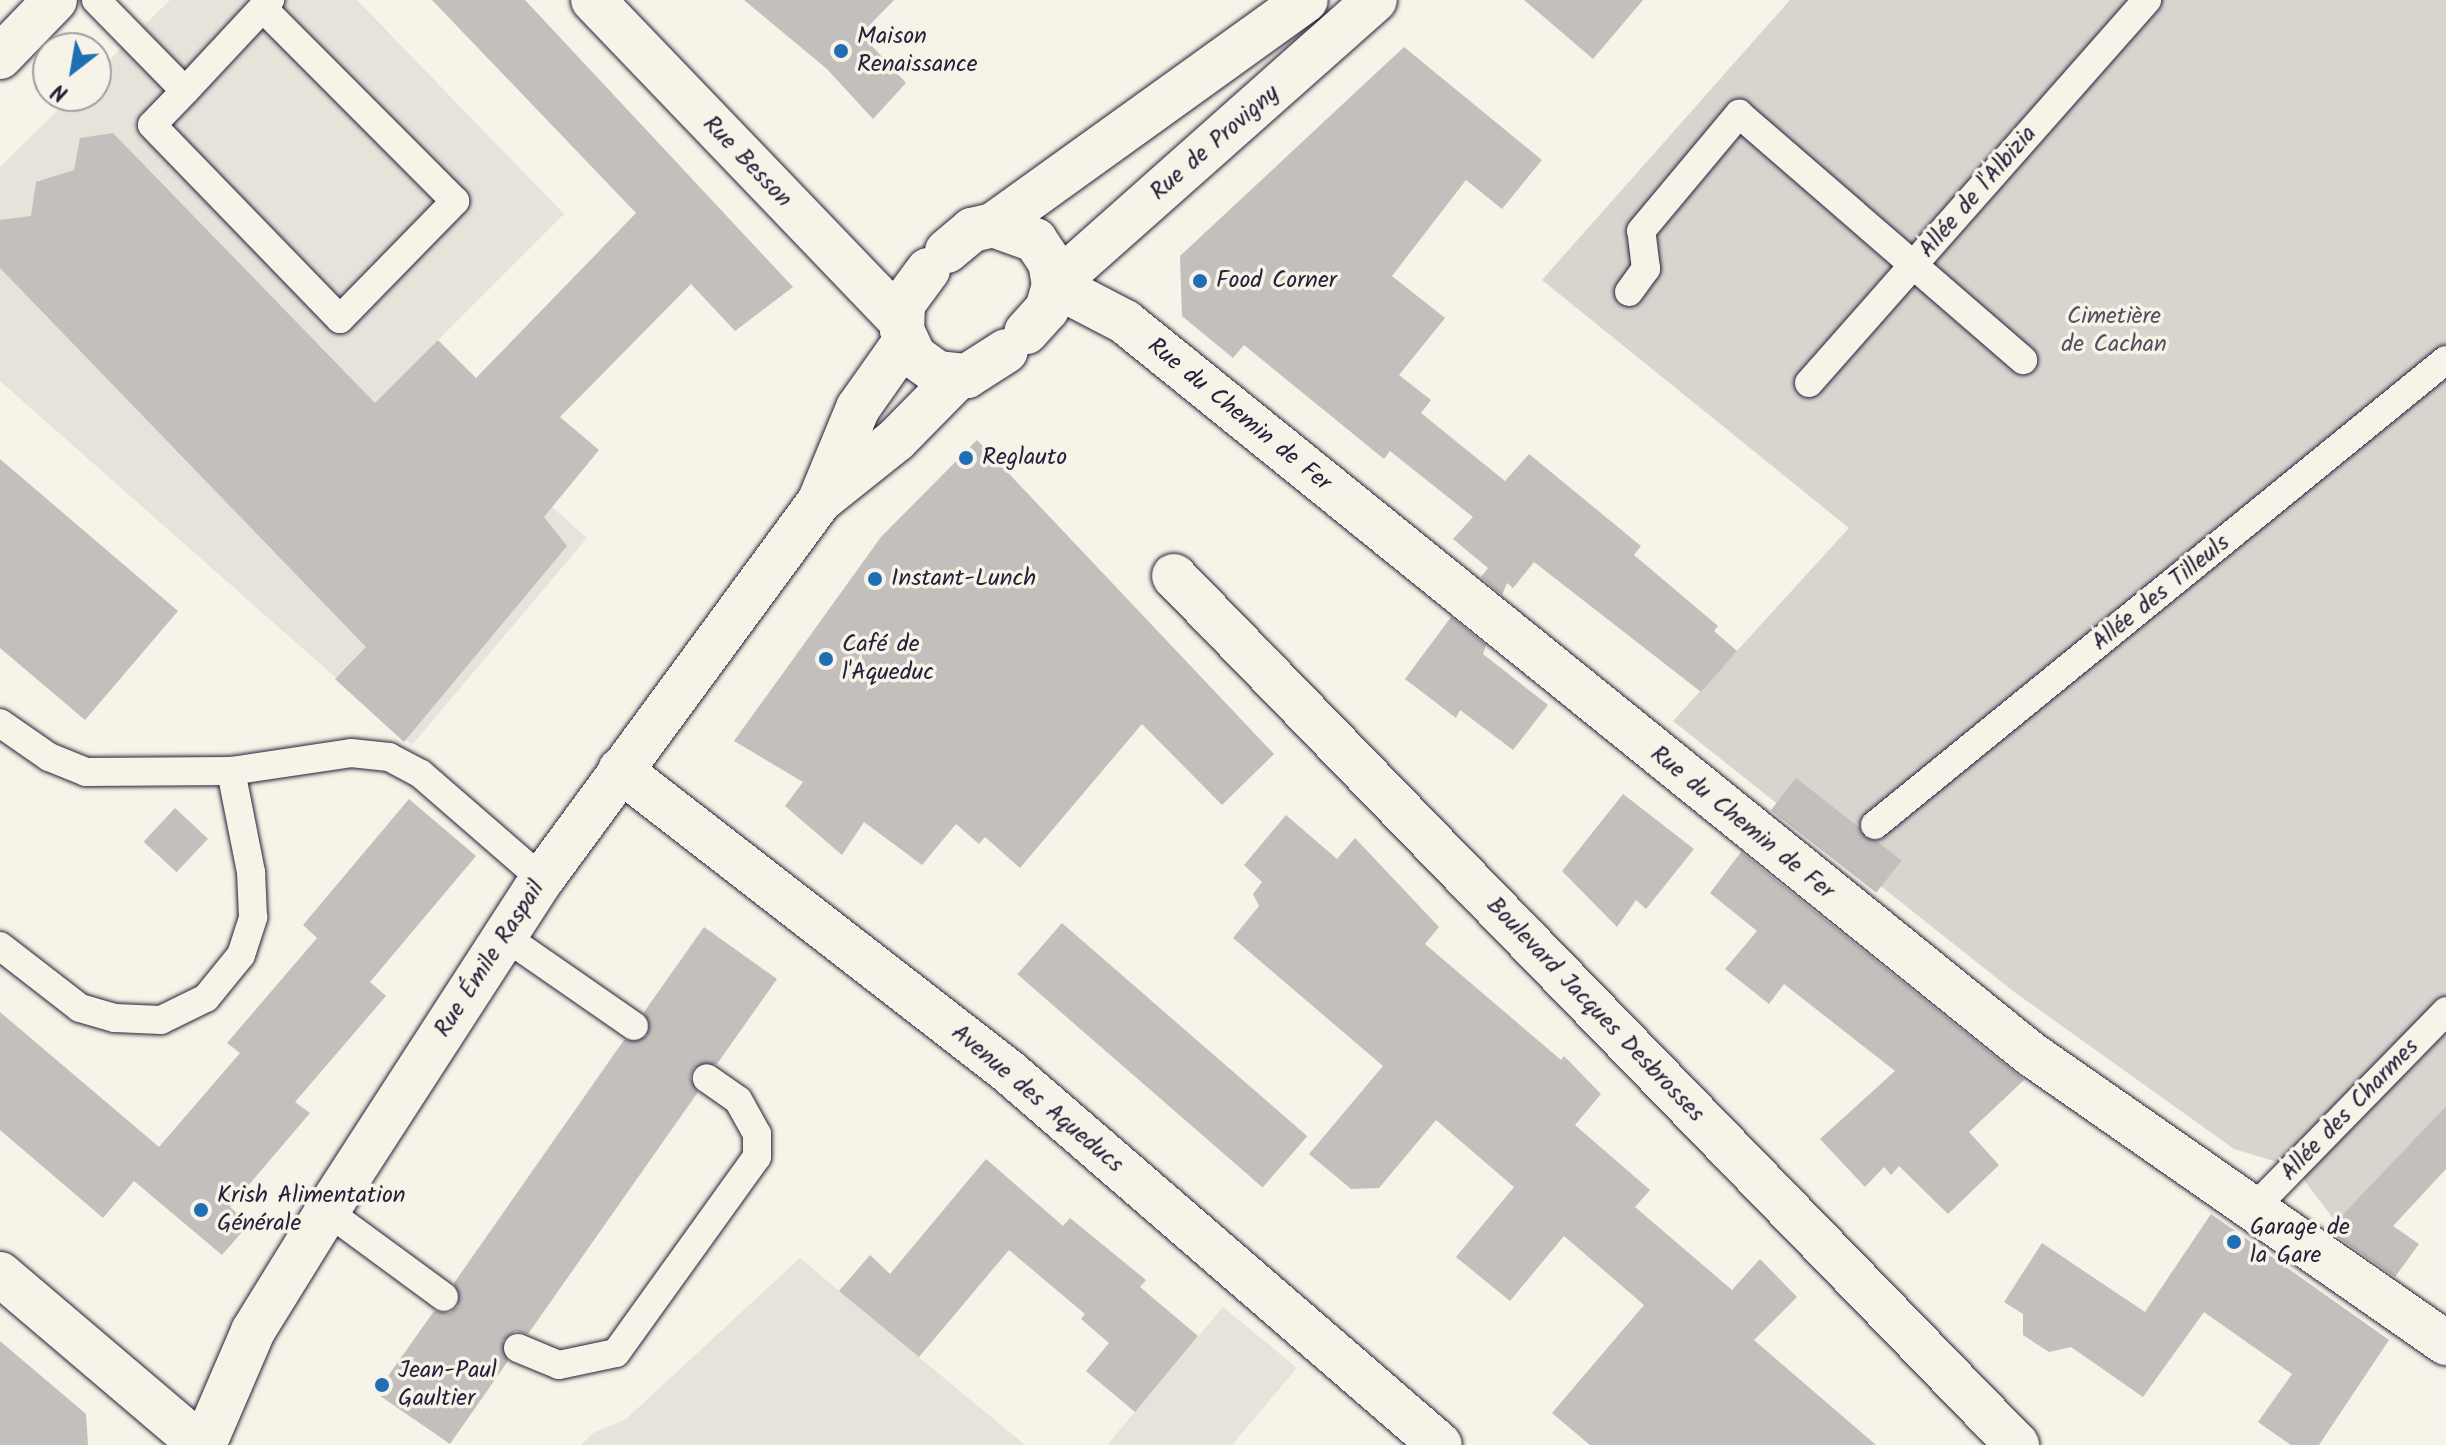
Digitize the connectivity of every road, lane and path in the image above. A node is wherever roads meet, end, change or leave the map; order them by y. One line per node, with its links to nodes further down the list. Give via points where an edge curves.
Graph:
1 (55, 0): 8 (street)
2 (96, 0): 9 (lane)
3 (593, 0): 14 (street, Rue Besson)
4 (1306, 0): 10 (street)
5 (1375, 0): 12 (street, Rue de Provigny)
6 (2147, 0): 11 (lane, Allée de l'Albizia)
7 (267, 4): 9 (lane); 9 (lane, via 455,201 340,319 152,125)
8 (0, 57)
9 (185, 91)
10 (993, 225): 12 (street, via 1035,240 1050,262); 14 (street, via 972,230 906,295)
11 (1914, 265): 13 (lane, via 1739,114 1641,231 1646,269); 15 (lane); 18 (lane, Allée de l'Albizia)
12 (1054, 285): 17 (street, via 1047,309 1016,342 976,375); 31 (street, Rue du Chemin de Fer, via 1125,322 2031,1054)
13 (1629, 292)
14 (904, 331): 17 (street, via 928,367); 19 (street, Rue Émile Raspail, via 858,408)
15 (2023, 360)
16 (2446, 360): 24 (lane, Allée des Tilleuls)
17 (958, 377): 19 (street, Rue Émile Raspail, via 896,440)
18 (1809, 383)
19 (820, 500): 22 (street, Rue Émile Raspail)
20 (1174, 576): 39 (street, Boulevard Jacques Desbrosses)
21 (0, 723): 23 (lane, via 49,757 86,772)
22 (620, 770): 25 (street, Rue Émile Raspail); 38 (street, Avenue des Aqueducs, via 1008,1071)
23 (231, 771): 25 (lane, via 351,753 389,757 421,774); 27 (lane, via 251,872 253,917 241,955 206,998 161,1020 115,1018 80,1008)
24 (1875, 825)
25 (542, 879): 26 (street, Rue Émile Raspail)
26 (504, 936): 29 (lane); 32 (street, Rue Émile Raspail)
27 (0, 946)
28 (2446, 1011): 31 (lane, Allée des Charmes)
29 (634, 1026)
30 (707, 1078): 36 (lane, via 738,1100 757,1134 757,1157 616,1353 559,1365)
31 (2254, 1208): 35 (street, Rue du Chemin de Fer)
32 (327, 1211): 34 (lane); 37 (street, Rue Émile Raspail, via 253,1331)
33 (0, 1274): 37 (street)
34 (444, 1297)
35 (2446, 1343)
36 (518, 1348)
37 (202, 1445)
38 (1440, 1445)
39 (2017, 1445)

